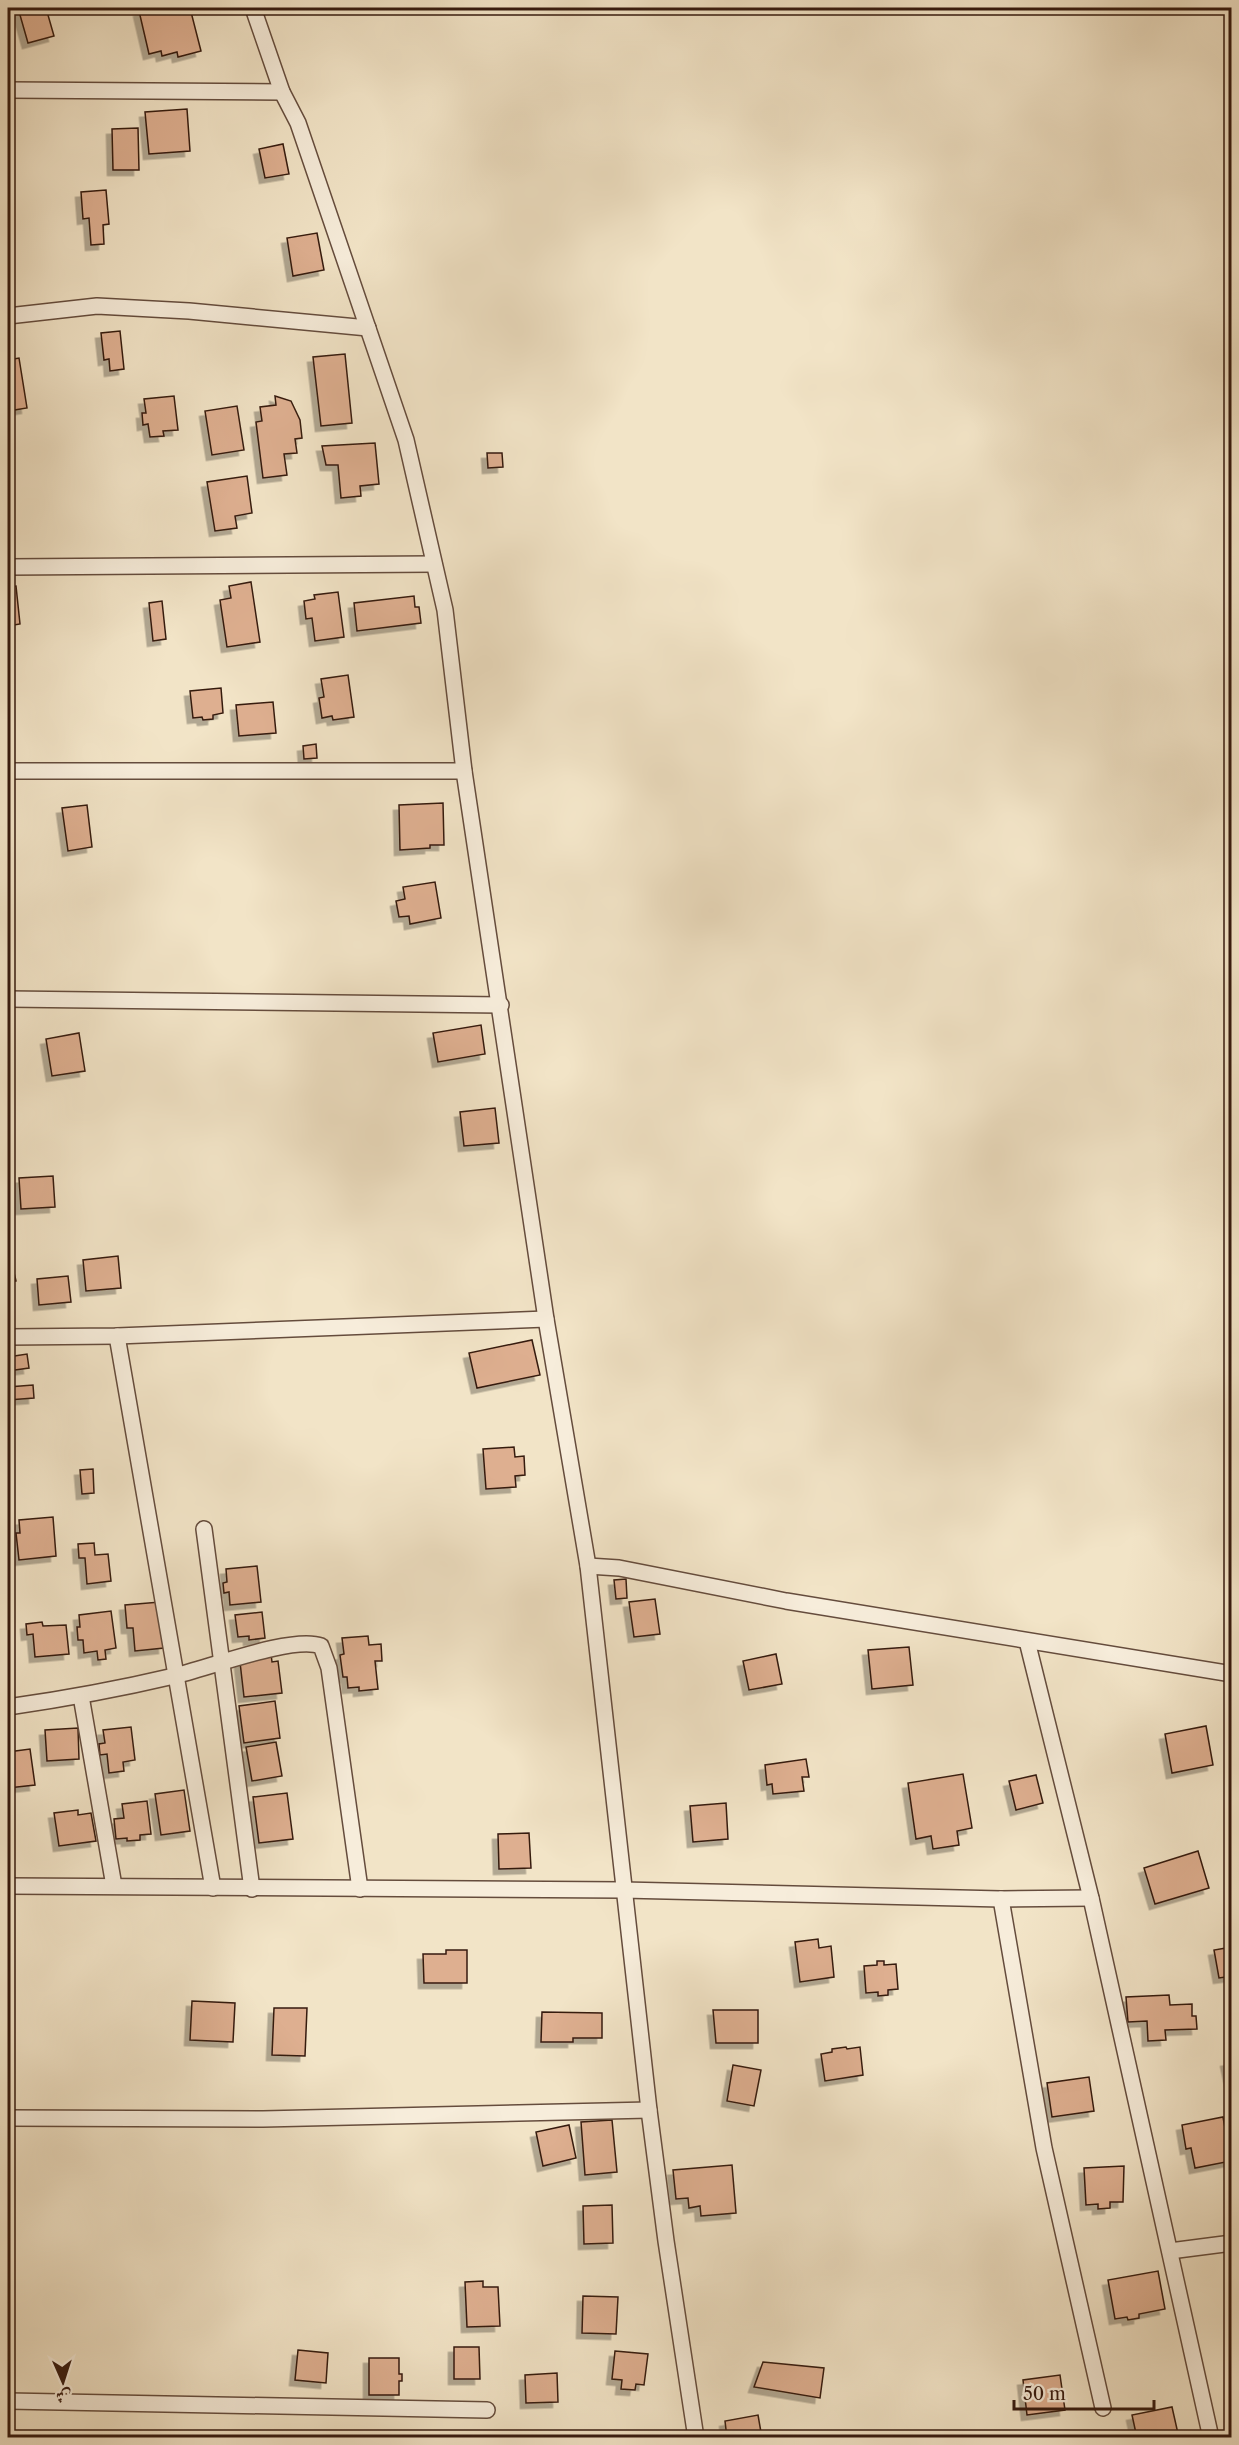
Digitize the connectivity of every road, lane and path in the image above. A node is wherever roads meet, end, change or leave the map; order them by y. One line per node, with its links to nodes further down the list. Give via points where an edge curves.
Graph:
1 (253, 8): 3 (street)
2 (8, 90): 3 (street)
3 (282, 92): 5 (street, via 298,123)
4 (8, 316): 5 (street, via 97,306 189,310)
5 (368, 328): 6 (street, via 406,440)
6 (434, 564): 7 (street); 9 (street, via 445,610)
7 (8, 567)
8 (8, 771): 9 (street)
9 (464, 771): 11 (street)
10 (8, 999): 11 (street)
11 (501, 1005): 12 (street)
12 (546, 1319): 13 (street); 16 (street)
13 (117, 1336): 14 (street); 20 (street)
14 (8, 1337)
15 (204, 1528): 18 (street)
16 (588, 1566): 17 (street, via 619,1568); 28 (street)
17 (1027, 1641): 19 (street); 29 (street)
18 (221, 1662): 20 (street); 26 (street); 27 (street, via 302,1644 315,1644 324,1651)
19 (1232, 1674)
20 (178, 1676): 21 (street); 25 (street)
21 (81, 1696): 22 (street); 24 (street)
22 (8, 1707)
23 (8, 1886): 24 (street)
24 (114, 1886): 25 (street)
25 (213, 1888): 26 (street)
26 (252, 1889): 27 (street)
27 (360, 1889): 28 (street)
28 (623, 1890): 30 (street); 31 (street)
29 (1091, 1898): 30 (street); 34 (street)
30 (1001, 1899): 36 (street, via 1044,2148)
31 (649, 2110): 32 (street, via 263,2119); 38 (street)
32 (8, 2118)
33 (1232, 2243): 34 (street)
34 (1170, 2251): 39 (street)
35 (8, 2401): 37 (street)
36 (1103, 2408)
37 (487, 2410)
38 (696, 2438)
39 (1211, 2438)

